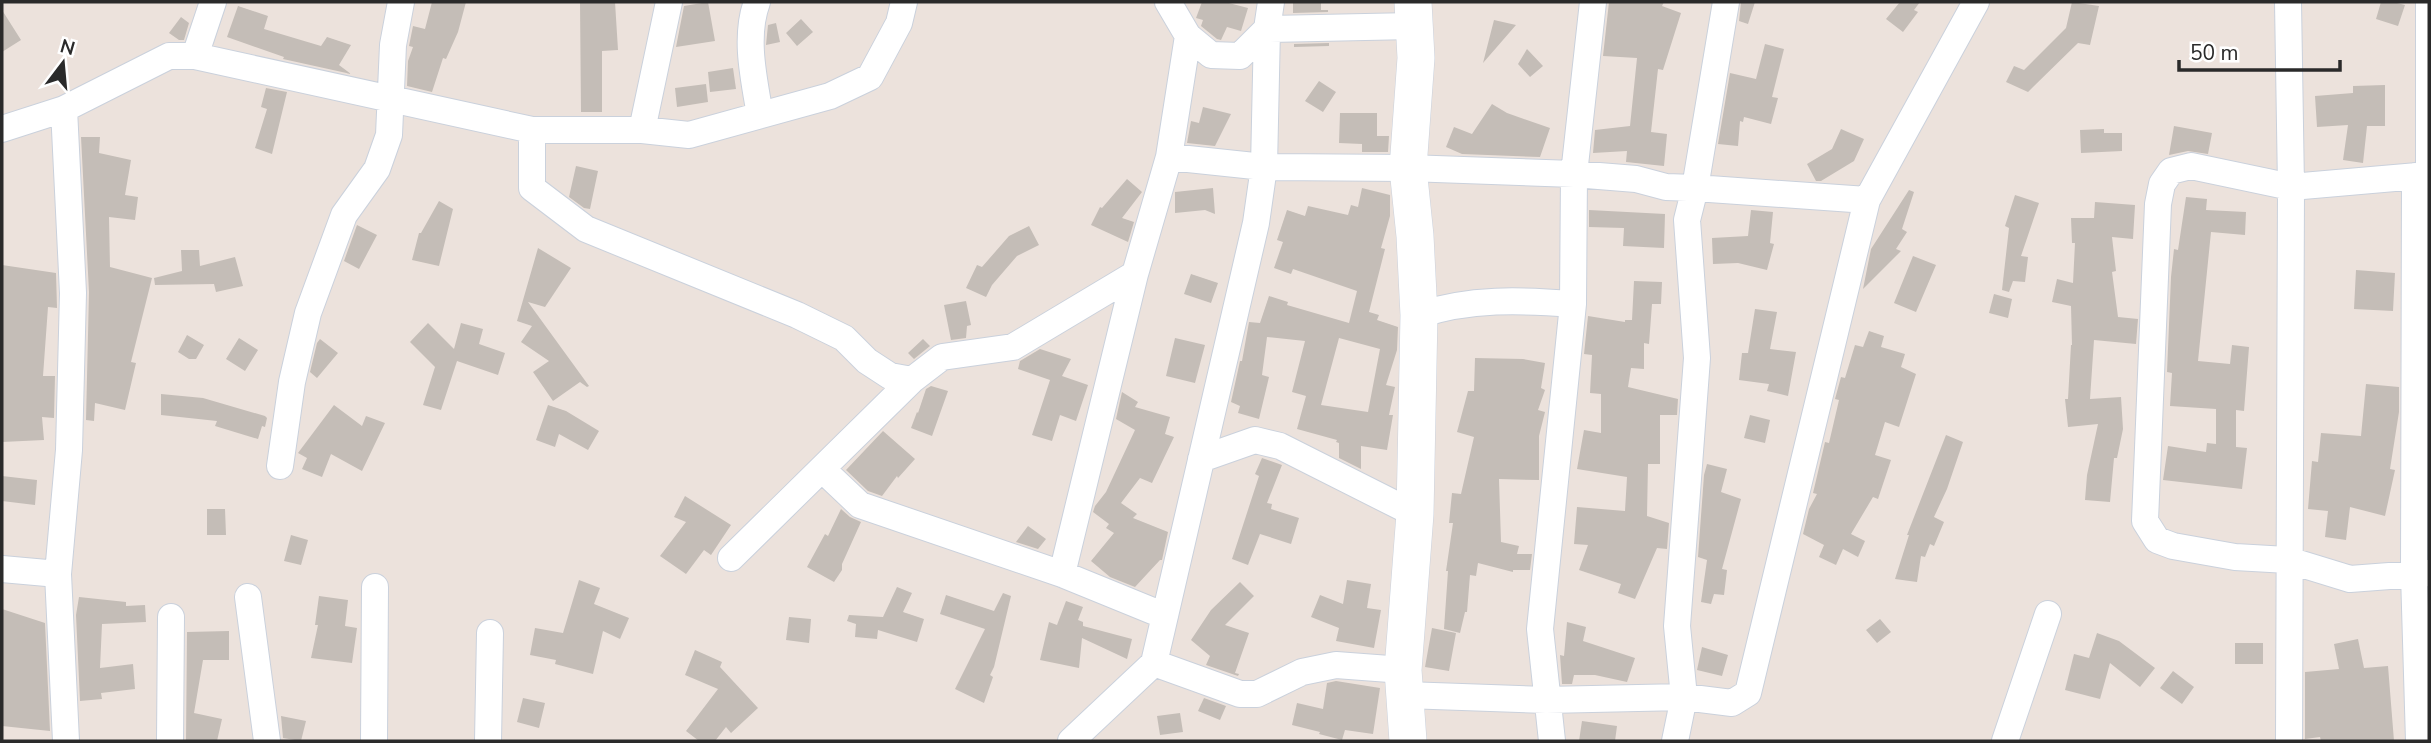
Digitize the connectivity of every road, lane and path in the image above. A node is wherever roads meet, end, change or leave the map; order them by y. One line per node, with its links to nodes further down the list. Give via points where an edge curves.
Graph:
1 (213, 2): 16 (street)
2 (401, 2): 17 (street, via 393,45)
3 (668, 2): 22 (street)
4 (758, 2): 19 (street, via 751,57)
5 (904, 2): 19 (street, via 899,23 870,77 830,96)
6 (1168, 2): 15 (street)
7 (1271, 2): 14 (street)
8 (1593, 2): 26 (street)
9 (1726, 2): 29 (street)
10 (1976, 2): 30 (street)
11 (2288, 2): 28 (street)
12 (2429, 2): 27 (street, via 2429,175)
13 (1413, 14): 14 (street); 25 (street, via 1416,58)
14 (1267, 30): 15 (street, via 1240,56 1211,55); 24 (street)
15 (1188, 36): 23 (street)
16 (195, 56): 17 (street); 18 (street, via 169,56)
17 (391, 99): 21 (street); 36 (street, via 389,135 377,169 344,215 308,313)
18 (64, 109): 20 (street); 42 (street, via 73,293 69,450)
19 (760, 115): 22 (street, via 688,135)
20 (2, 130)
21 (532, 130): 22 (street); 34 (street, via 532,188 586,229 797,315 844,338 890,376)
22 (642, 130)
23 (1169, 157): 24 (street); 31 (street)
24 (1264, 167): 25 (street); 35 (street, via 1256,223)
25 (1408, 168): 26 (street); 33 (street)
26 (1574, 174): 29 (street); 32 (street)
27 (2415, 176): 28 (street); 44 (street)
28 (2291, 187): 40 (street); 40 (street, via 2191,166 2171,171 2162,184 2145,521 2157,540 2173,546)
29 (1695, 188): 30 (street); 53 (street, via 1687,220 1697,358 1677,625)
30 (1867, 200): 53 (street, via 1748,693 1732,703)
31 (1135, 274): 34 (street, via 1013,347 942,357); 43 (street)
32 (1573, 304): 33 (street, via 1496,301 1449,305); 54 (street, via 1540,628)
33 (1419, 315): 38 (street)
34 (912, 380): 37 (street)
35 (1201, 458): 38 (street, via 1255,440 1280,446); 48 (street)
36 (280, 466)
37 (822, 469): 39 (street); 43 (street, via 860,505)
38 (1415, 514): 52 (street)
39 (731, 558)
40 (2288, 560): 44 (street, via 2350,579); 65 (street)
41 (2, 569): 42 (street)
42 (58, 574): 55 (street)
43 (1062, 574): 48 (street)
44 (2421, 574): 66 (street)
45 (375, 587): 58 (street)
46 (248, 597): 57 (street)
47 (2048, 614): 64 (street)
48 (1165, 616): 51 (street)
49 (171, 617): 56 (street)
50 (490, 633): 59 (street)
51 (1154, 663): 52 (street, via 1240,694 1257,694 1302,672 1336,665); 60 (street)
52 (1404, 683): 54 (street); 61 (street)
53 (1684, 697): 54 (street); 63 (street)
54 (1546, 700): 62 (street)
55 (66, 741)
56 (170, 741)
57 (267, 741)
58 (374, 741)
59 (488, 741)
60 (1070, 741)
61 (1408, 741)
62 (1552, 741)
63 (1675, 741)
64 (2005, 741)
65 (2289, 741)
66 (2419, 741)

